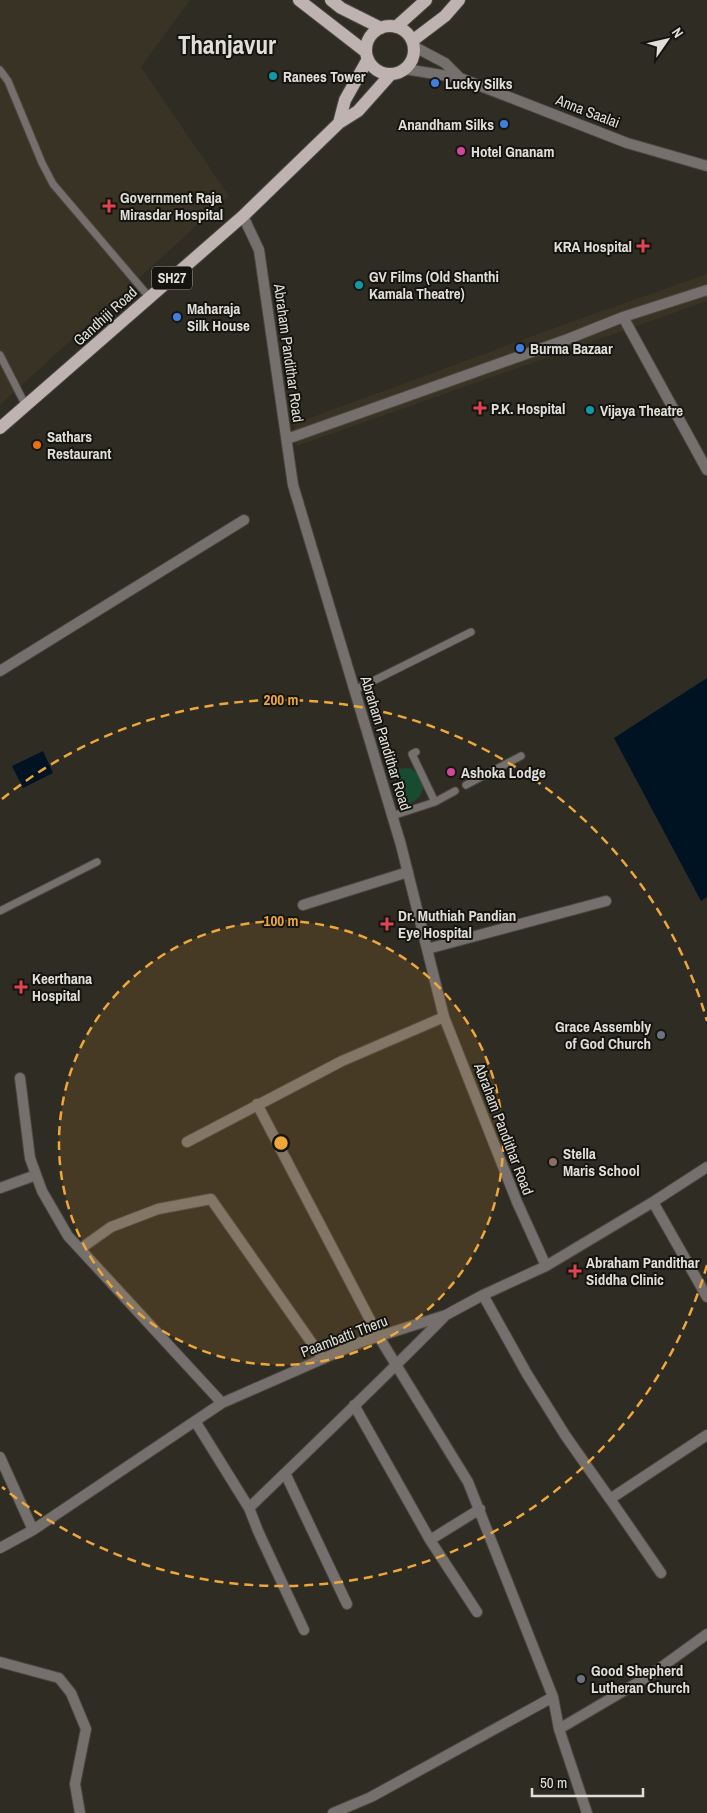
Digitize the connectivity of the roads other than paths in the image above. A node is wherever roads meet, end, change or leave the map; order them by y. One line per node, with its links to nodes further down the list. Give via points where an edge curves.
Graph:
1 (299, 0): 8 (main road)
2 (331, 0): 6 (main road)
3 (426, 0): 5 (main road)
4 (459, 0): 7 (main road)
5 (396, 27): 6 (main road); 7 (main road, via 403,30)
6 (381, 28): 8 (main road, via 370,38)
7 (413, 44): 9 (main road, via 412,59); 12 (street, Anna Saalai, via 445,63)
8 (367, 56): 11 (main road, via 377,70); 13 (main road, via 345,100)
9 (405, 69): 11 (main road); 12 (street, Anna Saalai)
10 (0, 70): 17 (lane, via 8,81 53,184)
11 (392, 74): 13 (main road, Gandhiji Road / SH27, via 358,111)
12 (460, 78): 14 (street, Anna Saalai, via 628,143)
13 (339, 123): 15 (main road, Gandhiji Road / SH27)
14 (707, 166)
15 (244, 216): 17 (main road, Gandhiji Road / SH27); 22 (street, Abraham Pandithar Road, via 259,250)
16 (707, 290): 18 (street)
17 (150, 298): 20 (main road, Gandhiji Road / SH27)
18 (623, 317): 22 (street, via 568,340); 23 (street)
19 (0, 355): 20 (lane)
20 (26, 406): 21 (main road, Gandhiji Road / SH27)
21 (0, 428)
22 (287, 439): 27 (street, Abraham Pandithar Road, via 293,485)
23 (707, 470)
24 (244, 520): 26 (street)
25 (471, 632): 27 (lane)
26 (0, 671)
27 (354, 690): 33 (street, Abraham Pandithar Road)
28 (416, 752): 32 (lane, via 412,754)
29 (521, 756): 30 (lane)
30 (466, 785)
31 (455, 792): 32 (lane)
32 (435, 802): 33 (lane)
33 (392, 816): 35 (street, Abraham Pandithar Road)
34 (97, 862): 38 (lane)
35 (408, 872): 37 (street); 39 (street, Abraham Pandithar Road)
36 (606, 900): 39 (street)
37 (303, 905)
38 (0, 911)
39 (427, 949): 40 (street, Abraham Pandithar Road)
40 (444, 1017): 42 (street, via 342,1061); 49 (street, Abraham Pandithar Road)
41 (20, 1078): 45 (street, via 30,1158)
42 (257, 1104): 43 (street); 53 (street)
43 (187, 1142)
44 (707, 1168): 47 (street, Paambatti Theru)
45 (36, 1175): 46 (street); 48 (street, via 68,1236)
46 (0, 1188)
47 (652, 1202): 49 (street, Paambatti Theru); 51 (street)
48 (80, 1249): 54 (street, via 111,1227 158,1208 211,1199); 56 (street)
49 (546, 1266): 50 (street, Paambatti Theru)
50 (483, 1295): 52 (street, Paambatti Theru); 62 (street, via 565,1435)
51 (707, 1297)
52 (446, 1315): 53 (street, Paambatti Theru); 55 (street)
53 (379, 1338): 54 (street, Paambatti Theru, via 361,1342); 55 (street)
54 (323, 1359): 56 (street, Paambatti Theru)
55 (397, 1366): 57 (street); 64 (street, via 468,1482)
56 (222, 1403): 58 (street, Paambatti Theru)
57 (354, 1405): 61 (street); 66 (street)
58 (195, 1421): 63 (street); 65 (street, Paambatti Theru)
59 (707, 1435): 62 (street)
60 (0, 1456): 65 (street)
61 (284, 1473): 63 (street); 69 (street)
62 (610, 1499): 68 (street)
63 (249, 1508): 71 (street)
64 (480, 1509): 66 (street); 74 (street)
65 (33, 1530): 67 (street, Paambatti Theru)
66 (430, 1540): 70 (street)
67 (0, 1548)
68 (661, 1573)
69 (347, 1604)
70 (477, 1612)
71 (304, 1630)
72 (707, 1634): 75 (street, via 649,1676)
73 (0, 1662): 76 (street, via 59,1678 71,1693 86,1729 75,1784)
74 (553, 1696): 75 (street); 77 (street, via 371,1797)
75 (559, 1729): 78 (street)
76 (80, 1813)
77 (333, 1813)
78 (587, 1813)

